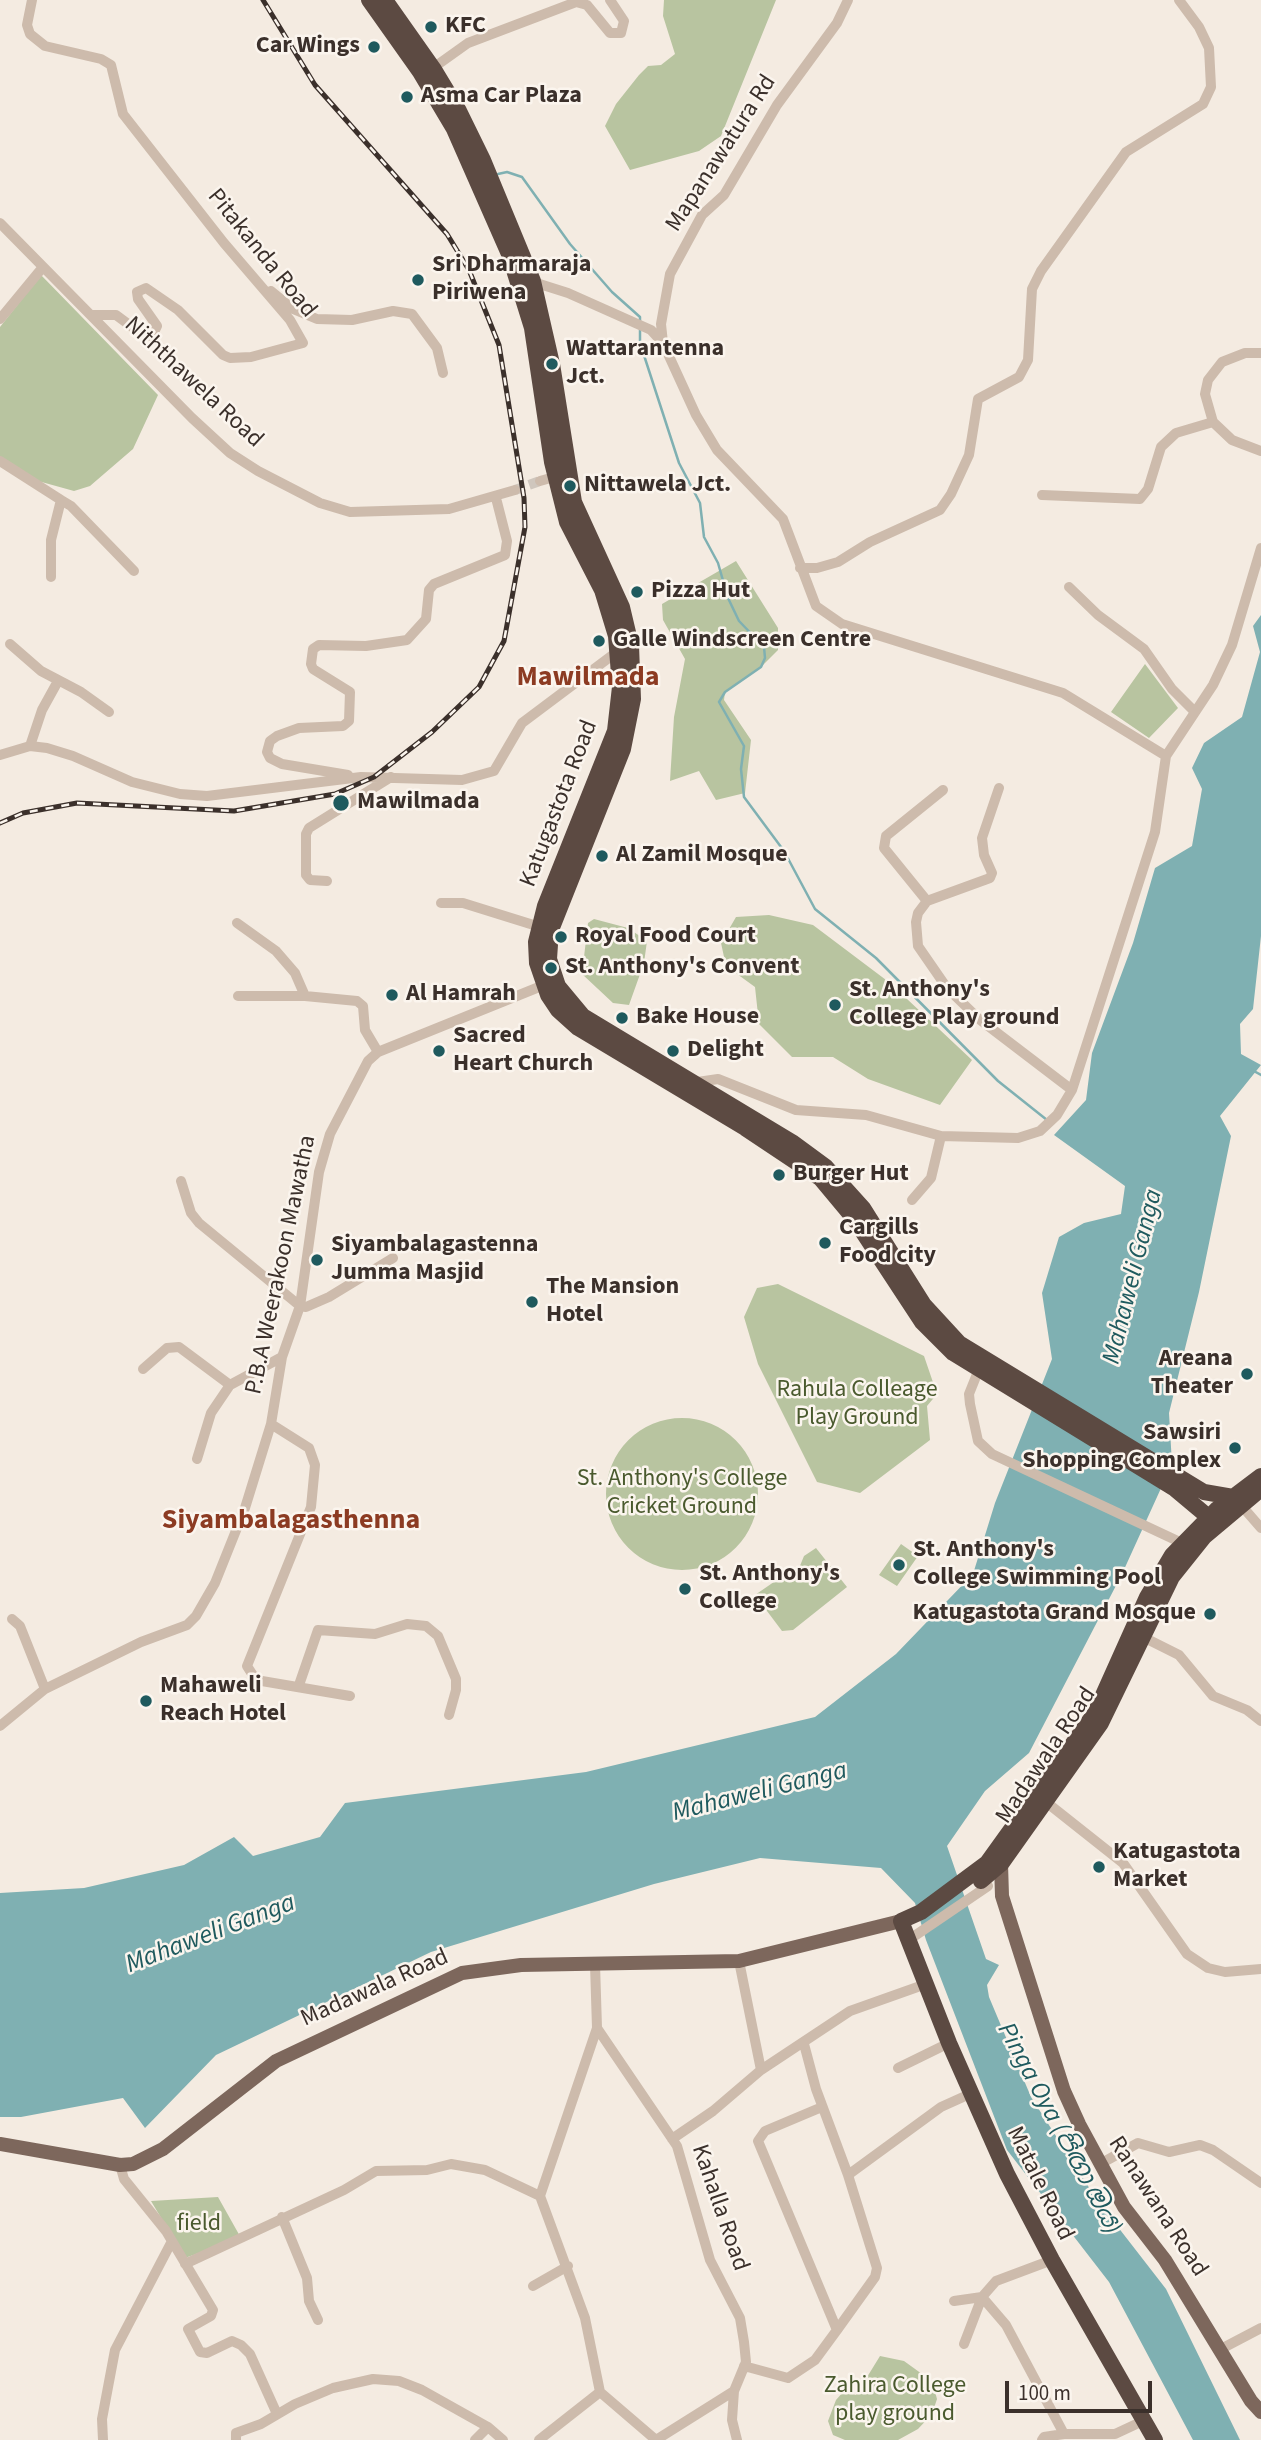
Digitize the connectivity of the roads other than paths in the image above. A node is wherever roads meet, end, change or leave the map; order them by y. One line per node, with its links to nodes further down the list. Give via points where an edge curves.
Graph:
1 (32, 0): 10 (street, Pitakanda Road, via 27,25 30,34 45,46 111,65 123,114)
2 (369, 0): 11 (highway, Katugastota Road, via 454,129)
3 (384, 0): 7 (highway, Katugastota Road)
4 (610, 0): 7 (street, via 624,21 621,33 610,33 587,5 576,2 468,43)
5 (848, 0): 14 (street, Mapanawatura Rd, via 837,23 777,105 731,185 702,215 670,274 661,324)
6 (1179, 0): 25 (street, via 1209,48 1211,87 1203,104 1126,152 1041,271 1032,289 1028,360 1019,377 978,398 969,455 951,494 940,510 838,562)
7 (433, 68): 11 (highway, Katugastota Road, via 483,160)
8 (0, 223): 9 (street, Niththawela Road)
9 (43, 267): 12 (street, Niththawela Road); 13 (street)
10 (252, 275): 12 (street, Pitakanda Road, via 303,343 230,358 178,310 146,288 137,292 157,326 152,336 112,313); 16 (street, via 293,309 317,319 352,320 393,311 412,314 437,348)
11 (526, 280): 14 (street, via 568,293 651,330); 30 (highway, Katugastota Road, via 552,364 554,477 613,586)
12 (91, 315): 22 (street, Niththawela Road, via 230,453 320,503 365,513 449,509)
13 (0, 319)
14 (663, 342): 25 (street, via 717,450 783,519)
15 (1261, 353): 17 (street, via 1245,353 1222,362 1208,380 1205,394)
16 (443, 373)
17 (1213, 422): 18 (street, via 1232,440); 21 (street, via 1175,433 1161,447 1148,489 1140,499)
18 (1261, 451)
19 (0, 461): 23 (street)
20 (514, 491): 22 (street, Niththawela Road)
21 (1042, 495)
22 (496, 498): 37 (street, via 507,541 505,555 434,584 429,590 426,619 408,639 313,649 313,669 350,692 349,721 343,726 299,728 277,736 267,752 282,764)
23 (61, 500): 26 (street); 27 (street, via 51,540)
24 (1261, 548): 32 (street, via 1232,645)
25 (800, 568): 36 (street, via 816,606 842,624 1063,693)
26 (134, 571)
27 (51, 577)
28 (1069, 587): 32 (street, via 1144,649)
29 (10, 644): 31 (street)
30 (625, 647): 38 (street, via 523,723 494,771 462,780); 45 (highway, Katugastota Road, via 615,732); 46 (highway, Katugastota Road, via 634,685 632,715 616,769 552,925)
31 (58, 681): 33 (street); 34 (street)
32 (1194, 711): 36 (street)
33 (109, 712)
34 (30, 746): 35 (street); 37 (street, via 73,756 132,782 180,794 207,796)
35 (0, 755)
36 (1166, 757): 51 (street, via 1155,832)
37 (361, 777): 38 (street)
38 (391, 778): 41 (street, via 309,828 306,875 310,880)
39 (999, 788): 42 (street, via 982,838 990,878)
40 (943, 790): 42 (street, via 886,836 884,848)
41 (327, 881)
42 (927, 901): 51 (street, via 916,922 918,946 926,962 979,1019)
43 (441, 903): 45 (street, via 463,903)
44 (237, 923): 48 (street, via 276,951 295,972)
45 (540, 927): 46 (highway, Katugastota Road, via 536,956)
46 (549, 983): 49 (street); 50 (highway, Katugastota Road, via 583,1016)
47 (239, 996): 48 (street)
48 (305, 996): 49 (street, via 357,1001 363,1006 365,1030)
49 (378, 1052): 56 (street, P.B.A Weerakoon Mawatha, via 368,1061 330,1134 319,1172)
50 (686, 1085): 52 (street, via 718,1079 796,1110 866,1115); 59 (highway, Katugastota Road, via 820,1178 849,1211 922,1322 953,1353); 60 (highway, Katugastota Road, via 813,1157 838,1177 938,1324)
51 (1072, 1090): 52 (street, via 1057,1115 1040,1131 993,1140)
52 (942, 1136): 54 (street, via 931,1178)
53 (181, 1181): 56 (street, via 199,1223)
54 (912, 1200)
55 (393, 1258): 56 (street, via 329,1297)
56 (300, 1306): 57 (street, P.B.A Weerakoon Mawatha)
57 (282, 1357): 61 (street); 62 (street, P.B.A Weerakoon Mawatha)
58 (143, 1368): 61 (street, via 167,1348 179,1347)
59 (979, 1369): 60 (highway, Katugastota Road); 70 (street, via 970,1404 978,1441 992,1454)
60 (996, 1373): 66 (highway)
61 (230, 1385): 63 (street, via 211,1413)
62 (271, 1423): 73 (street, via 309,1448 315,1465 311,1507 247,1666 256,1680); 74 (street, P.B.A Weerakoon Mawatha, via 245,1508 215,1583 196,1616 187,1625)
63 (197, 1459)
64 (1261, 1476): 67 (highway)
65 (1261, 1489): 67 (highway)
66 (1198, 1497): 67 (highway); 68 (highway); 70 (highway)
67 (1237, 1501): 68 (highway); 69 (street)
68 (1217, 1517): 70 (highway, Madawala Road); 72 (highway, Madawala Road, via 1172,1577)
69 (1261, 1528)
70 (1182, 1543): 79 (highway, Madawala Road, via 1147,1597 1095,1713)
71 (12, 1619): 74 (street, via 20,1626)
72 (1141, 1636): 77 (street, via 1179,1656 1213,1696); 79 (highway, Madawala Road, via 1101,1723)
73 (299, 1685): 75 (street); 76 (street, via 318,1630 375,1634 407,1624 426,1626 438,1636 456,1679)
74 (45, 1689): 78 (street, P.B.A Weerakoon Mawatha)
75 (350, 1696)
76 (449, 1715)
77 (1261, 1721)
78 (0, 1726)
79 (1042, 1798): 80 (highway, Madawala Road); 86 (street, via 1123,1863 1187,1954 1208,1968 1225,1972)
80 (994, 1863): 81 (highway, Madawala Road); 82 (main road, Ranawana Road)
81 (972, 1887): 82 (main road); 83 (highway, Madawala Road)
82 (1002, 1896): 97 (main road, Ranawana Road, via 1064,2091)
83 (908, 1930): 84 (main road, Madawala Road); 87 (highway, Matale Road)
84 (739, 1961): 85 (main road, Madawala Road); 92 (street)
85 (594, 1964): 88 (street); 98 (main road, Madawala Road, via 521,1965 462,1973 275,2061 163,2149 133,2164)
86 (1261, 1969)
87 (926, 1984): 89 (street, via 850,2011); 90 (highway, Matale Road)
88 (597, 2028): 95 (street, Kahalla Road); 101 (street)
89 (804, 2043): 92 (street); 94 (street)
90 (950, 2043): 91 (street); 93 (highway, Matale Road)
91 (898, 2068)
92 (761, 2070): 95 (street)
93 (972, 2093): 99 (street, via 941,2107); 104 (highway, Matale Road, via 1006,2174)
94 (822, 2106): 99 (street); 112 (street, via 765,2132 758,2141)
95 (672, 2139): 115 (street, Kahalla Road, via 710,2260 740,2318)
96 (0, 2144): 98 (main road, Madawala Road)
97 (1100, 2164): 100 (street, via 1143,2142 1169,2152 1199,2145); 114 (main road, Ranawana Road)
98 (120, 2165): 103 (street, via 124,2179)
99 (848, 2175): 112 (street, via 877,2268 876,2277)
100 (1261, 2183)
101 (540, 2196): 102 (street, via 485,2170 442,2164 427,2170 376,2171); 106 (street)
102 (282, 2217): 105 (street); 110 (street)
103 (172, 2241): 105 (street); 123 (street, via 115,2350 102,2419)
104 (1052, 2260): 108 (street, via 996,2281); 120 (highway, Matale Road)
105 (185, 2264): 119 (street, via 213,2309 188,2329 200,2352 232,2341 241,2345 250,2354)
106 (568, 2266): 107 (street); 117 (street, via 585,2318)
107 (533, 2286)
108 (982, 2297): 109 (street); 113 (street); 122 (street, via 1006,2325)
109 (954, 2301)
110 (318, 2319)
111 (1261, 2328): 114 (street)
112 (837, 2330): 115 (street, via 815,2360 788,2378)
113 (964, 2344)
114 (1221, 2349): 118 (main road, Ranawana Road)
115 (744, 2366): 116 (street, Kahalla Road)
116 (734, 2391): 128 (street); 129 (street, via 732,2420)
117 (600, 2392): 127 (street); 128 (street)
118 (1261, 2412)
119 (277, 2414): 121 (street, via 332,2388 373,2379 399,2381 422,2390); 124 (street, via 236,2433)
120 (1145, 2420): 122 (street, via 1115,2434); 131 (highway, Matale Road)
121 (488, 2427): 125 (street); 126 (street)
122 (1064, 2434): 130 (street)
123 (103, 2440)
124 (236, 2440)
125 (475, 2440)
126 (503, 2440)
127 (539, 2440)
128 (656, 2440)
129 (737, 2440)
130 (1042, 2440)
131 (1155, 2440)

